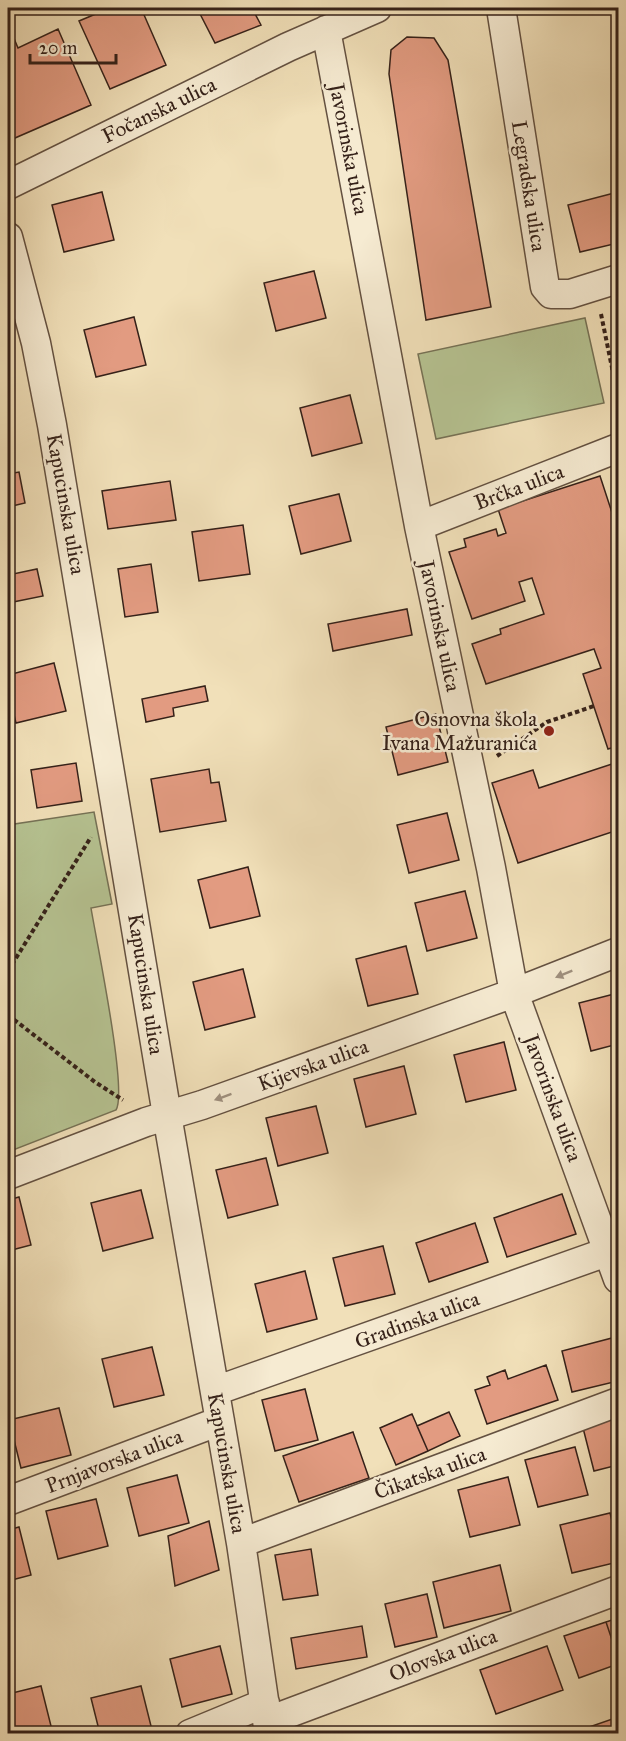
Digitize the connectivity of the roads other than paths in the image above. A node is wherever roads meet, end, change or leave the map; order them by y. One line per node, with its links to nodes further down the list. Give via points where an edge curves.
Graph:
1 (377, 8): 3 (street, Fočanska ulica)
2 (503, 8): 6 (street, Legradska ulica, via 545,287 551,294 570,294)
3 (326, 30): 4 (street, Fočanska ulica); 8 (street, Javorinska ulica)
4 (8, 185)
5 (8, 237): 11 (street, Kapucinska ulica, via 36,343 52,425)
6 (618, 279)
7 (618, 448): 8 (street, Brčka ulica)
8 (419, 526): 10 (street, Javorinska ulica)
9 (618, 952): 10 (street, Kijevska ulica, one-way to 10)
10 (514, 993): 11 (street, Kijevska ulica, one-way to 11); 13 (street, Javorinska ulica)
11 (167, 1115): 12 (street, Kijevska ulica); 15 (street, Kapucinska ulica)
12 (8, 1175)
13 (614, 1249): 14 (street, Javorinska ulica); 15 (street, Gradinska ulica)
14 (618, 1279)
15 (215, 1391): 17 (street, Kapucinska ulica)
16 (618, 1402): 19 (street, Čikatska ulica)
17 (220, 1421): 18 (street, Prnjavorska ulica); 19 (street, Kapucinska ulica)
18 (8, 1501)
19 (241, 1543): 21 (street, Kapucinska ulica)
20 (618, 1590): 21 (street, Olovska ulica)
21 (267, 1719): 22 (street, Olovska ulica)
22 (190, 1734)

